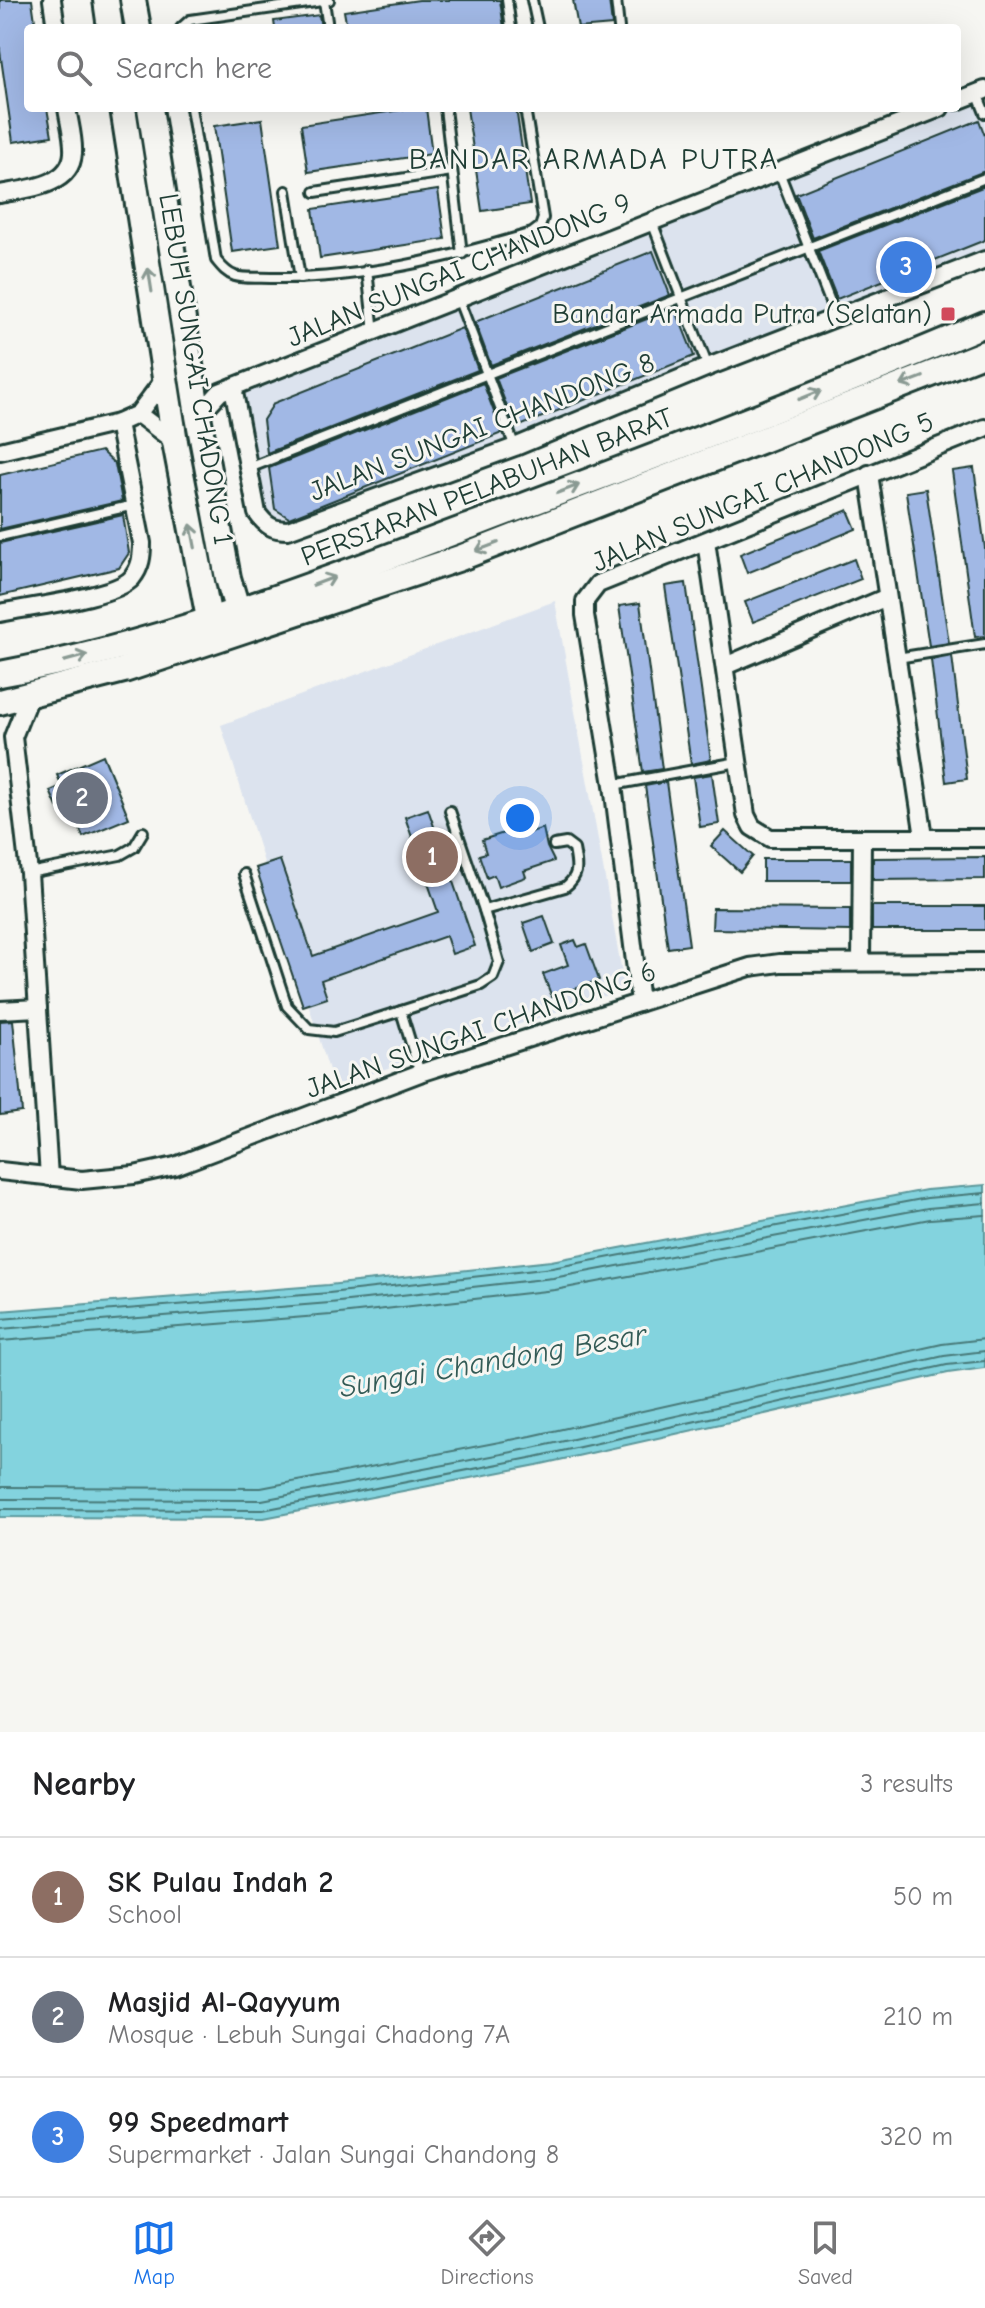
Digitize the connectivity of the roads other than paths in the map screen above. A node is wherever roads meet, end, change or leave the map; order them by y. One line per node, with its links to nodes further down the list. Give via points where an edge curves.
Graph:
1 (52, 0): 8 (street)
2 (106, 0): 9 (street)
3 (133, 0): 10 (street)
4 (326, 0): 11 (lane); 12 (lane)
5 (507, 0): 13 (lane)
6 (532, 0): 14 (lane)
7 (616, 0): 15 (lane)
8 (55, 24)
9 (109, 24)
10 (137, 24)
11 (186, 24)
12 (328, 24)
13 (510, 24)
14 (537, 24)
15 (619, 24)
16 (981, 92): 17 (street); 25 (lane)
17 (961, 100)
18 (68, 112): 31 (street, via 73,155 66,171 53,182)
19 (124, 112): 47 (street, LEBUH SUNGAI CHADONG 1, one-way to 19)
20 (151, 112): 44 (street, LEBUH SUNGAI CHADONG 1)
21 (192, 112): 37 (lane, via 216,260 236,277)
22 (445, 112): 26 (lane)
23 (526, 112): 34 (lane, via 543,218 540,227)
24 (930, 112): 27 (street, JALAN SUNGAI CHANDONG 9)
25 (985, 113)
26 (452, 171): 30 (lane); 34 (lane)
27 (779, 172): 32 (street, JALAN SUNGAI CHANDONG 9); 33 (lane)
28 (985, 178): 33 (lane)
29 (286, 191): 37 (lane)
30 (315, 192)
31 (0, 194)
32 (651, 222): 38 (street, JALAN SUNGAI CHANDONG 9); 39 (lane)
33 (809, 248): 39 (lane); 40 (lane)
34 (462, 254): 36 (lane)
35 (985, 260): 40 (street, JALAN SUNGAI CHANDONG 8)
36 (367, 270): 37 (lane); 42 (lane)
37 (300, 278)
38 (458, 298): 42 (street, JALAN SUNGAI CHANDONG 9); 46 (lane)
39 (681, 298): 45 (lane); 46 (lane)
40 (836, 317): 45 (street, JALAN SUNGAI CHANDONG 8)
41 (985, 324): 56 (street, PERSIARAN PELABUHAN BARAT, one-way to 41)
42 (374, 332): 48 (street, JALAN SUNGAI CHANDONG 9)
43 (985, 353): 56 (street, PERSIARAN PELABUHAN BARAT, one-way to 56)
44 (189, 367): 48 (street); 50 (street, LEBUH SUNGAI CHADONG 1)
45 (708, 367): 54 (street, JALAN SUNGAI CHANDONG 8)
46 (487, 374): 54 (lane); 57 (lane)
47 (166, 377): 49 (street); 53 (street, LEBUH SUNGAI CHADONG 1)
48 (226, 390): 50 (street, JALAN SUNGAI CHANDONG 9); 57 (street, JALAN SUNGAI CHANDONG 8)
49 (138, 414): 51 (street); 53 (street)
50 (198, 416): 62 (street, LEBUH SUNGAI CHADONG 1)
51 (118, 423): 55 (street); 59 (street)
52 (985, 428): 58 (street, JALAN SUNGAI CHANDONG 5)
53 (175, 442): 63 (street, LEBUH SUNGAI CHADONG 1, one-way to 53)
54 (515, 447): 57 (street, JALAN SUNGAI CHANDONG 8, via 288,530 264,524)
55 (0, 451)
56 (661, 467): 64 (street, PERSIARAN PELABUHAN BARAT, one-way to 56); 67 (street, PERSIARAN PELABUHAN BARAT, one-way to 67, via 460,558)
57 (249, 469)
58 (869, 474): 61 (street, JALAN SUNGAI CHANDONG 5); 65 (street)
59 (134, 505): 60 (lane); 66 (street, via 142,562 131,579 114,590)
60 (0, 536)
61 (706, 541): 72 (street); 79 (street, JALAN SUNGAI CHANDONG 5, via 598,584 585,601)
62 (228, 578): 64 (street, via 248,589); 67 (street, LEBUH SUNGAI CHADONG 1)
63 (203, 593): 68 (street, LEBUH SUNGAI CHADONG 1); 69 (street, via 184,626)
64 (282, 596): 67 (street, PERSIARAN PELABUHAN BARAT)
65 (887, 597): 71 (street); 72 (street)
66 (0, 613)
67 (241, 620): 68 (street, PERSIARAN PELABUHAN BARAT)
68 (211, 630): 69 (street, PERSIARAN PELABUHAN BARAT); 74 (street, PERSIARAN PELABUHAN BARAT, via 124,670)
69 (169, 633): 73 (street, PERSIARAN PELABUHAN BARAT, one-way to 69)
70 (985, 644): 71 (lane)
71 (897, 659): 82 (street)
72 (725, 666): 78 (street)
73 (0, 674)
74 (29, 697): 75 (street, PERSIARAN PELABUHAN BARAT); 77 (street)
75 (0, 702)
76 (0, 722): 77 (street)
77 (13, 737): 86 (street)
78 (738, 762): 79 (lane); 83 (street, via 752,827 770,838)
79 (613, 785): 91 (street, JALAN SUNGAI CHANDONG 5)
80 (450, 811): 88 (lane)
81 (143, 832): 86 (lane, via 134,847 120,855)
82 (924, 837): 83 (street); 84 (street)
83 (862, 838): 89 (street)
84 (985, 838)
85 (554, 845): 88 (lane, via 566,843 574,849 575,879 565,887)
86 (29, 873): 92 (street)
87 (244, 874): 94 (lane, via 287,1006 309,1029 334,1032)
88 (484, 910): 94 (lane, via 499,962 493,977)
89 (861, 962): 90 (street, JALAN SUNGAI CHANDONG 6); 91 (street, JALAN SUNGAI CHANDONG 6, via 750,967)
90 (985, 962)
91 (640, 1002): 95 (street, JALAN SUNGAI CHANDONG 6)
92 (38, 1008): 93 (street); 97 (street)
93 (0, 1010)
94 (401, 1011): 95 (lane)
95 (420, 1073): 97 (street, JALAN SUNGAI CHANDONG 6, via 175,1166 82,1180)
96 (0, 1171): 97 (street, JALAN SUNGAI CHANDONG 6)
97 (49, 1177)

